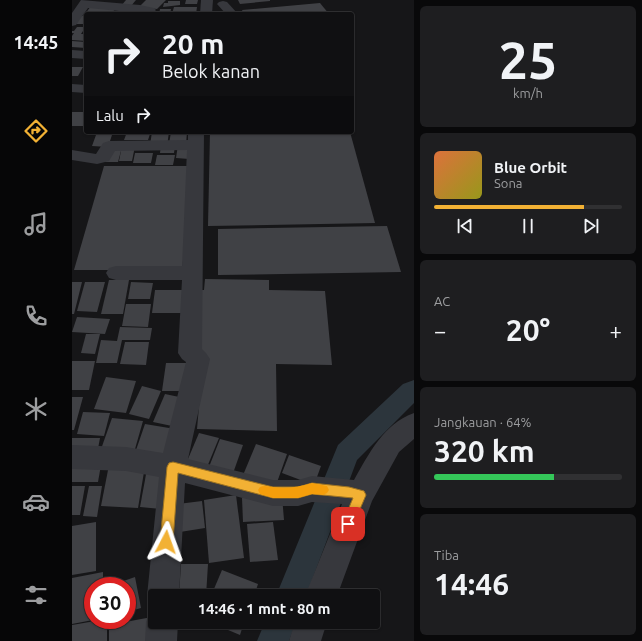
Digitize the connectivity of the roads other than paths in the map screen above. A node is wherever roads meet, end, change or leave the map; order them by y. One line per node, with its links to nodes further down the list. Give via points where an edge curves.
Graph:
1 (207, 0): 5 (street)
2 (85, 2): 4 (street); 7 (street)
3 (223, 4): 6 (street)
4 (150, 10)
5 (206, 12)
6 (230, 12)
7 (72, 22)
8 (72, 54): 9 (street)
9 (84, 55)
10 (72, 88): 11 (street)
11 (84, 89)
12 (196, 138): 13 (street, via 109,146 103,157 97,159); 15 (street)
13 (72, 155)
14 (116, 273): 15 (street)
15 (191, 273): 18 (street, via 190,353 198,360)
16 (414, 424): 19 (street, via 390,444)
17 (72, 457): 18 (street, via 126,459)
18 (173, 467): 19 (street, via 273,493 298,493 312,489); 20 (street)
19 (355, 493): 21 (street)
20 (164, 589)
21 (323, 589)
22 (162, 629): 24 (street)
23 (309, 629): 25 (street)
24 (161, 641)
25 (305, 641)

